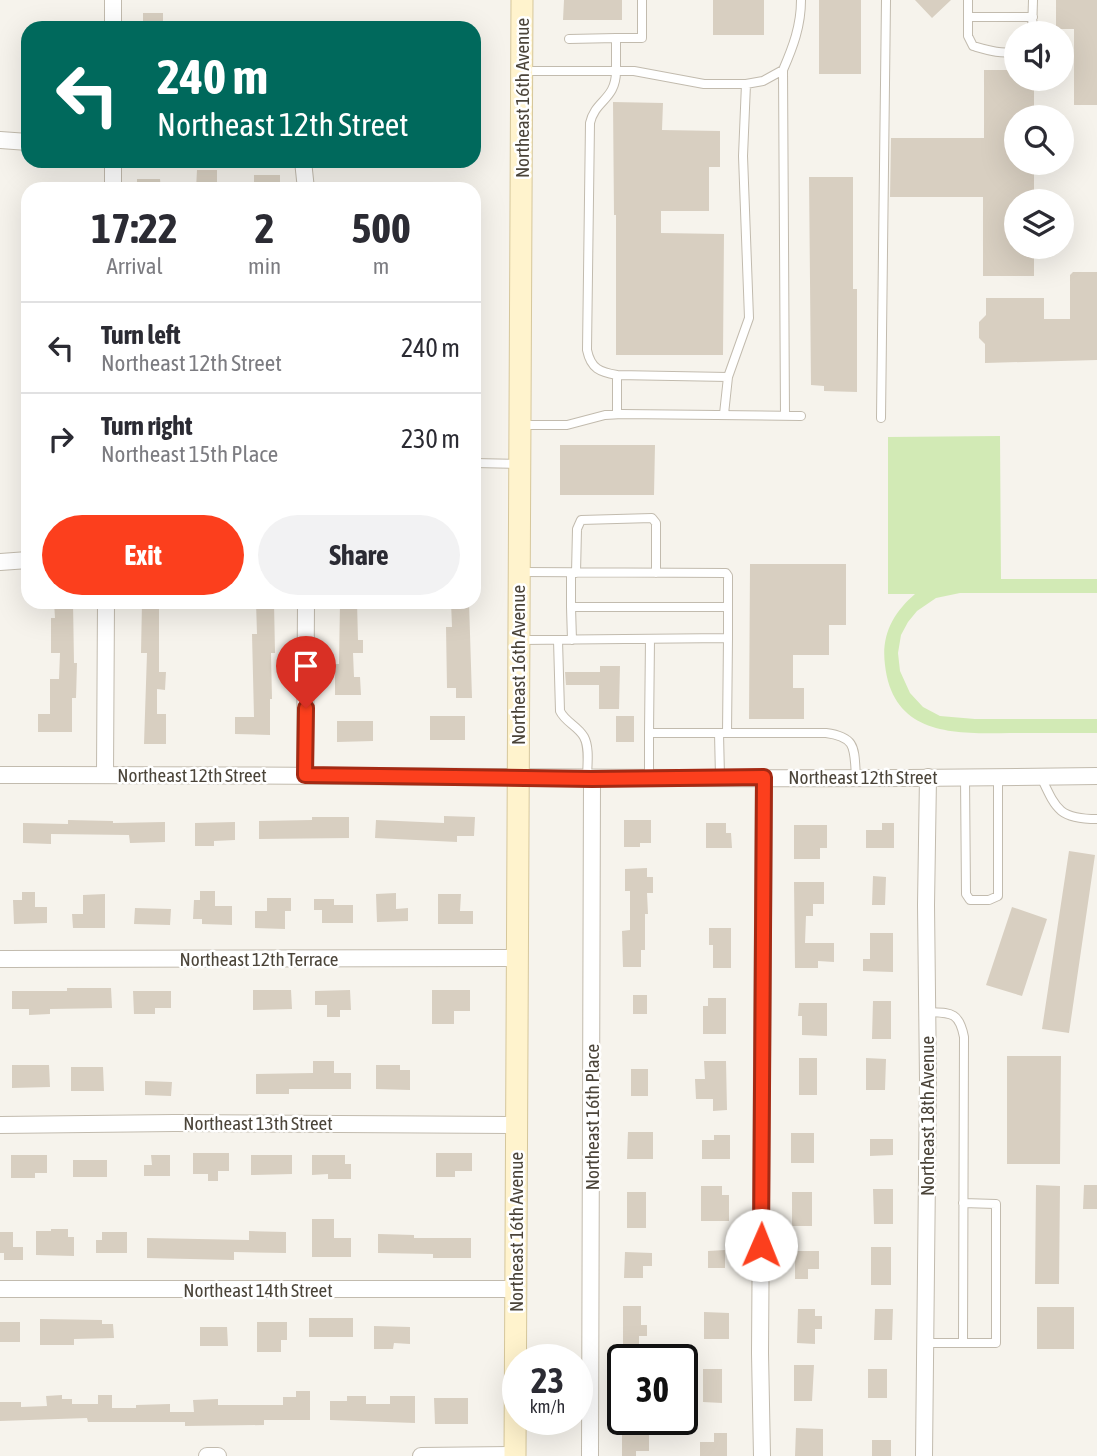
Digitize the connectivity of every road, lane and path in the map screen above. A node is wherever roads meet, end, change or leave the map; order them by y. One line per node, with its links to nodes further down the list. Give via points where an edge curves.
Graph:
1 (113, 0): 10 (street)
2 (522, 0): 15 (street, Northeast 16th Avenue)
3 (642, 0): 13 (lane, via 642,38)
4 (801, 0): 17 (lane, via 795,42)
5 (886, 0): 27 (lane)
6 (968, 0): 8 (lane)
7 (1033, 0): 9 (lane)
8 (968, 17): 9 (lane); 14 (lane, via 973,46)
9 (1033, 17): 11 (lane)
10 (113, 21)
11 (1033, 21)
12 (569, 38): 13 (lane)
13 (617, 38): 16 (lane)
14 (1004, 53)
15 (522, 71): 16 (lane); 28 (street, Northeast 16th Avenue)
16 (617, 71): 18 (lane, via 704,85); 21 (lane, via 614,89 590,123 587,350 599,372)
17 (783, 71): 18 (lane); 25 (lane)
18 (746, 84): 22 (lane, via 743,156 749,318)
19 (0, 140): 20 (street)
20 (21, 142)
21 (617, 375): 22 (lane); 23 (lane)
22 (727, 377): 24 (lane)
23 (617, 414): 24 (lane); 28 (lane, via 567,425)
24 (724, 414): 25 (lane)
25 (785, 415): 26 (lane)
26 (801, 416)
27 (881, 418)
28 (519, 425): 30 (street, Northeast 16th Avenue)
29 (481, 463): 30 (lane)
30 (519, 464): 33 (street, Northeast 16th Avenue)
31 (21, 560): 32 (street)
32 (0, 562)
33 (519, 572): 34 (lane); 42 (street, Northeast 16th Avenue)
34 (574, 573): 35 (lane); 35 (lane, via 581,520 652,519 656,523); 36 (lane)
35 (656, 573): 37 (lane, via 726,573)
36 (571, 607): 37 (lane); 44 (lane)
37 (728, 607): 40 (lane)
38 (106, 609): 47 (street)
39 (306, 609): 49 (street)
40 (728, 638): 41 (lane); 46 (lane)
41 (650, 639): 44 (lane); 45 (lane)
42 (518, 640): 43 (lane); 50 (street, Northeast 16th Avenue)
43 (558, 640): 44 (lane); 60 (lane, via 559,711 584,737)
44 (572, 640)
45 (649, 733): 46 (lane); 58 (lane)
46 (723, 733): 57 (lane, via 841,735 854,749); 59 (lane)
47 (105, 774): 48 (street, Northeast 12th Street); 49 (street, Northeast 12th Street)
48 (0, 775)
49 (305, 775): 50 (street, Northeast 12th Street)
50 (518, 776): 60 (street, Northeast 12th Street); 62 (street, Northeast 16th Avenue)
51 (928, 776): 52 (street, Northeast 12th Street); 57 (street, Northeast 12th Street); 64 (street, Northeast 18th Avenue)
52 (965, 776): 53 (street, Northeast 12th Street); 53 (lane, via 966,894 970,900 998,895)
53 (999, 776): 54 (street, Northeast 12th Street)
54 (1041, 776): 55 (street, Northeast 12th Street); 61 (lane, via 1052,800 1065,814)
55 (1097, 776)
56 (764, 777): 57 (street, Northeast 12th Street); 59 (street, Northeast 12th Street); 77 (street)
57 (856, 777)
58 (649, 778): 59 (street, Northeast 12th Street); 60 (street, Northeast 12th Street)
59 (720, 778)
60 (590, 779): 76 (street, Northeast 16th Place)
61 (1097, 819)
62 (518, 958): 63 (street, Northeast 12th Terrace); 66 (street, Northeast 16th Avenue)
63 (0, 959)
64 (928, 1012): 67 (lane, via 950,1013 962,1025); 70 (street, Northeast 18th Avenue)
65 (0, 1125): 66 (street, Northeast 13th Street)
66 (516, 1125): 69 (street, Northeast 16th Avenue)
67 (963, 1203): 71 (lane); 71 (lane, via 996,1204 996,1343)
68 (0, 1289): 69 (street, Northeast 14th Street)
69 (516, 1289): 75 (street, Northeast 16th Avenue)
70 (925, 1343): 71 (lane); 78 (street, Northeast 18th Avenue)
71 (962, 1343)
72 (207, 1456): 73 (street)
73 (218, 1456)
74 (421, 1456): 75 (street)
75 (515, 1456)
76 (590, 1456)
77 (762, 1456)
78 (924, 1456)

